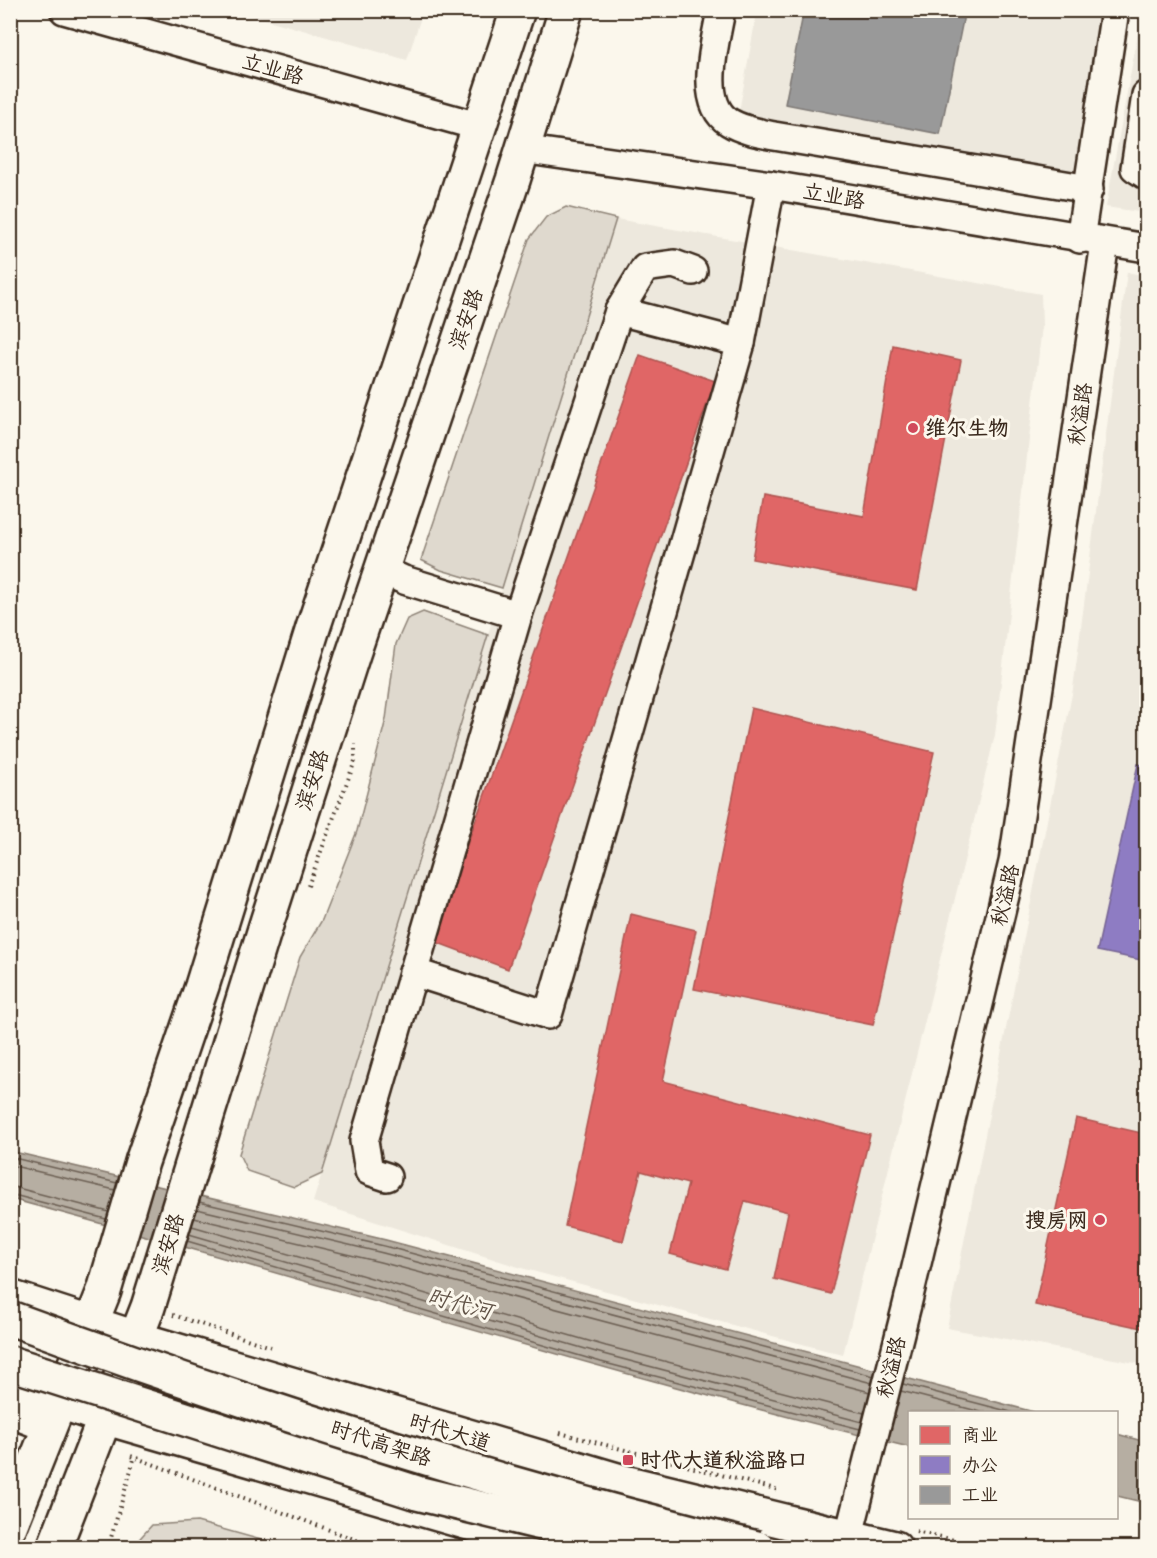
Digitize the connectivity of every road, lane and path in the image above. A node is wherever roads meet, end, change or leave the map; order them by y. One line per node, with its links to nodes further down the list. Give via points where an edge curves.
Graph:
1 (64, 10): 7 (street, 立业路)
2 (518, 10): 7 (main road, 滨安路)
3 (566, 10): 8 (main road, 滨安路)
4 (721, 10): 11 (street, via 711,87 718,111 729,122 774,136)
5 (1115, 10): 11 (street, 秋溢路)
6 (1146, 95): 9 (street, via 1135,168)
7 (481, 127): 24 (main road, 滨安路, via 313,628)
8 (521, 149): 10 (street, 立业路); 17 (main road, 滨安路)
9 (1146, 175)
10 (771, 185): 12 (street, 立业路); 16 (street)
11 (1089, 189): 12 (street, 秋溢路)
12 (1093, 241): 13 (street, 立业路); 35 (street, 秋溢路, via 1013,862)
13 (1146, 249)
14 (693, 271): 15 (street, via 674,264 645,268)
15 (619, 311): 16 (street); 18 (street)
16 (741, 343): 19 (street, via 549,1015)
17 (382, 570): 18 (street); 22 (main road, 滨安路, via 267,922)
18 (518, 615): 19 (street)
19 (413, 972): 20 (street, via 364,1141 369,1171)
20 (387, 1177)
21 (10, 1297): 24 (main road, 时代大道)
22 (148, 1307): 25 (main road, 滨安路); 26 (path)
23 (10, 1318): 41 (main road, 时代高架路, bridge, via 174,1377 438,1461 629,1517)
24 (92, 1325): 25 (main road, 时代大道); 30 (main road, 滨安路)
25 (136, 1338): 31 (main road, 滨安路); 35 (main road, 时代大道, via 624,1482)
26 (280, 1350)
27 (10, 1363): 40 (main road, 时代高架路, bridge, via 417,1492)
28 (10, 1384): 30 (main road)
29 (10, 1410): 30 (main road)
30 (54, 1414): 31 (main road); 34 (main road, 滨安路)
31 (98, 1429): 37 (main road, 滨安路); 38 (path); 39 (main road)
32 (550, 1430): 33 (path)
33 (790, 1493)
34 (10, 1526)
35 (849, 1535): 36 (main road, 时代大道)
36 (902, 1538): 42 (path)
37 (54, 1548)
38 (378, 1548)
39 (555, 1548)
40 (644, 1548)
41 (757, 1548)
42 (988, 1548)

